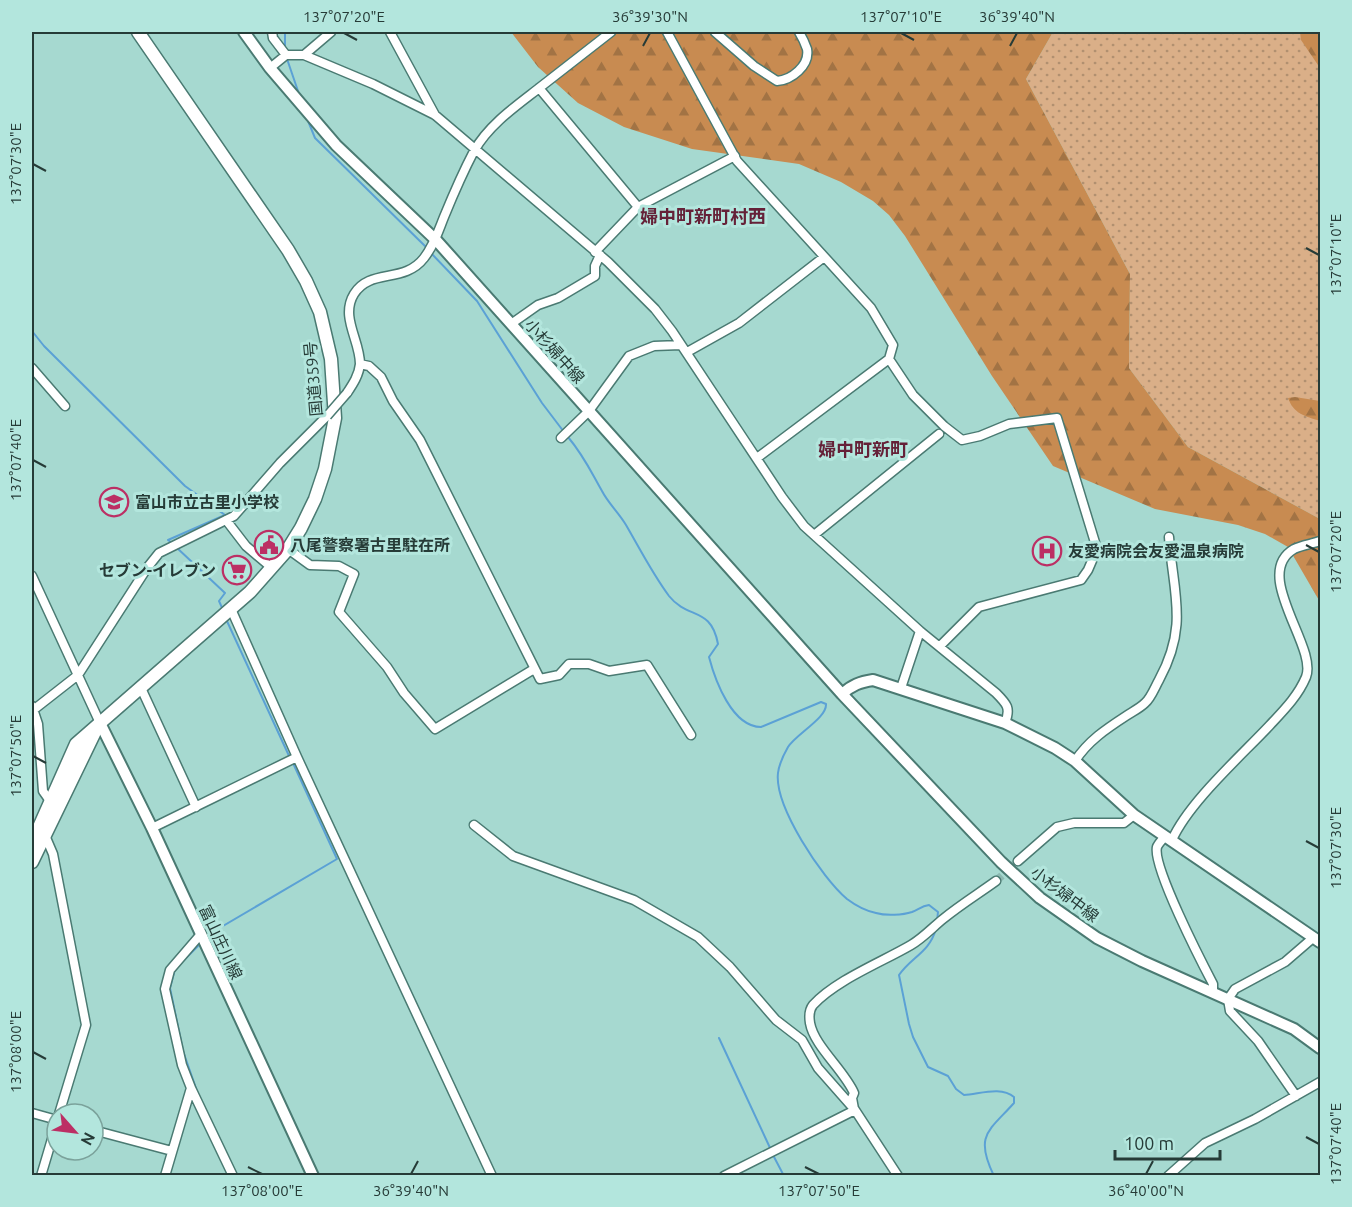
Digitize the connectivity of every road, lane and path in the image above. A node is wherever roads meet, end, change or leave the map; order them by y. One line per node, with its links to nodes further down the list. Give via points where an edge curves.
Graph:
1 (138, 32): 36 (highway, 国道359号, via 288,250 323,323 334,390 332,441 315,499)
2 (244, 32): 12 (main road, 小杉婦中線)
3 (272, 32): 10 (street)
4 (331, 32): 11 (street)
5 (390, 32): 14 (street)
6 (611, 32): 13 (street)
7 (668, 32): 16 (street)
8 (715, 32): 9 (street, via 754,66 777,81 785,81 804,63 807,52)
9 (799, 32)
10 (286, 55): 11 (street); 12 (street)
11 (304, 55): 14 (street)
12 (270, 68): 18 (main road, 小杉婦中線, via 336,145)
13 (539, 88): 15 (street, via 500,119); 17 (street)
14 (435, 116): 15 (street)
15 (475, 149): 18 (street); 19 (street)
16 (735, 156): 17 (street); 20 (street)
17 (638, 207): 19 (street)
18 (436, 240): 21 (main road, 小杉婦中線); 24 (street, via 412,269 400,275 374,278 354,294 348,317)
19 (598, 253): 21 (street, via 595,276 558,298 538,304); 22 (street, via 655,309)
20 (824, 256): 22 (street, via 739,323); 23 (street, via 871,308 892,345)
21 (511, 324): 28 (main road, 小杉婦中線)
22 (685, 348): 28 (street, via 654,346 629,356); 31 (street)
23 (889, 359): 31 (street); 41 (street, via 913,395 962,440 1010,424 1057,418 1097,549 1081,580 979,607)
24 (360, 364): 32 (street, bridge, via 358,376 347,393 234,516); 42 (street, via 369,366 381,377 420,440)
25 (32, 368): 26 (street)
26 (35, 377): 27 (street)
27 (65, 405)
28 (589, 411): 30 (street); 46 (main road, 小杉婦中線)
29 (939, 434): 33 (street)
30 (561, 438)
31 (757, 458): 33 (street, via 804,526)
32 (225, 520): 37 (street, via 246,546); 43 (street, via 159,553)
33 (814, 534): 40 (street)
34 (1169, 537): 52 (street, via 1178,597 1176,638 1166,667 1146,703 1092,740)
35 (1320, 541): 59 (street, via 1292,550 1281,567 1284,598 1308,664 1306,676 1292,702)
36 (288, 549): 37 (highway, 国道359号); 42 (street, via 310,565 339,566 354,574 339,612 435,729)
37 (272, 568): 39 (highway, 国道359号)
38 (32, 576): 43 (street)
39 (231, 609): 44 (highway, 国道359号); 51 (street)
40 (920, 631): 41 (street); 45 (street)
41 (940, 646): 49 (street, via 1007,704)
42 (534, 669): 50 (street, via 540,679 559,675 569,664 589,664 609,671 647,665)
43 (78, 675): 47 (street); 48 (street)
44 (141, 688): 48 (highway, 国道359号); 54 (street)
45 (901, 688): 46 (main road, via 873,680 861,681); 49 (main road)
46 (842, 694): 66 (main road, 小杉婦中線, via 1040,898 1097,938)
47 (32, 708): 53 (street, via 38,724 43,791)
48 (99, 723): 53 (highway, 国道359号, via 76,744); 57 (main road, 富山庄川線); 58 (highway, 国道359号)
49 (1005, 723): 52 (main road)
50 (691, 735)
51 (297, 757): 54 (street); 79 (street)
52 (1075, 761): 55 (main road)
53 (50, 801): 60 (highway, 国道359号)
54 (196, 807): 57 (street)
55 (1134, 815): 59 (main road); 61 (street, via 1124,823 1057,827)
56 (474, 825): 73 (street, via 513,856 634,900 698,937 776,1020 802,1040 818,1068)
57 (152, 828): 64 (main road, 富山庄川線)
58 (45, 833): 62 (highway, 国道359号); 72 (street, via 54,854 86,1025)
59 (1168, 838): 65 (main road); 66 (street, via 1157,847 1158,861)
60 (32, 843)
61 (1018, 861)
62 (32, 862)
63 (996, 881): 73 (street, via 912,944 880,960 813,1005 810,1023 850,1084)
64 (201, 934): 70 (street, via 170,970 165,989); 78 (main road, 富山庄川線)
65 (1317, 940): 67 (street, via 1235,989)
66 (1214, 992): 67 (main road, 小杉婦中線)
67 (1228, 999): 68 (main road, 小杉婦中線, via 1294,1029); 71 (street, via 1230,1011 1258,1041)
68 (1320, 1048)
69 (1320, 1082): 71 (street)
70 (191, 1088): 75 (street); 77 (street)
71 (1296, 1096): 82 (street, via 1205,1143)
72 (63, 1102)
73 (855, 1110): 80 (street); 81 (street)
74 (105, 1133): 75 (street)
75 (172, 1151): 76 (street)
76 (165, 1176)
77 (232, 1176)
78 (313, 1176)
79 (492, 1176)
80 (724, 1176)
81 (898, 1176)
82 (1168, 1176)

